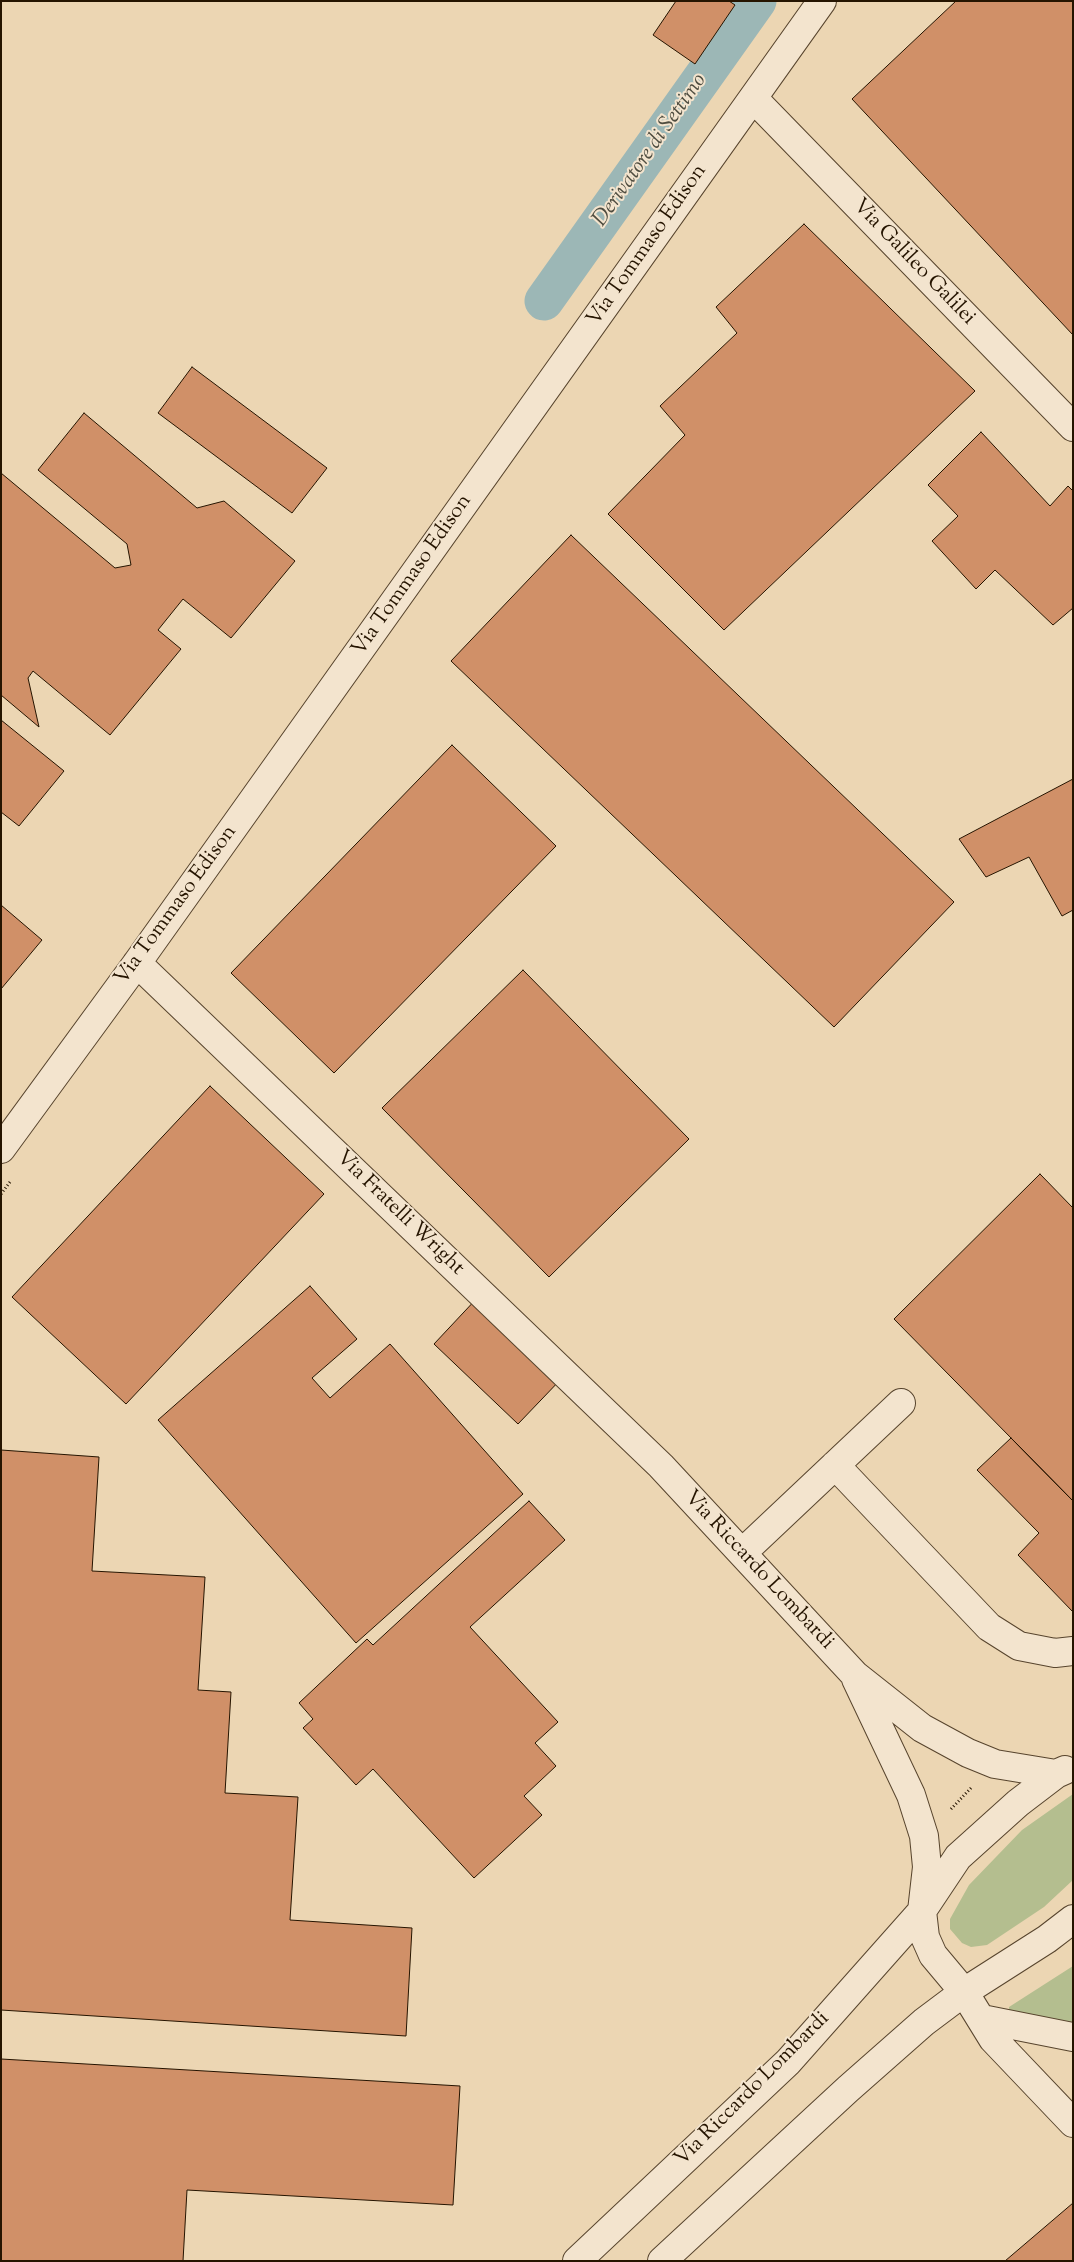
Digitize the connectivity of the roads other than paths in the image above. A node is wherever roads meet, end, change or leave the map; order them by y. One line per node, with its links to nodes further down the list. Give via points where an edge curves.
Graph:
1 (822, 1): 2 (street, Via Tommaso Edison)
2 (753, 98): 3 (street, Via Galileo Galilei); 4 (street, Via Tommaso Edison)
3 (1073, 427)
4 (137, 963): 5 (street, Via Tommaso Edison); 8 (street, Via Fratelli Wright)
5 (1, 1150)
6 (901, 1403): 7 (street)
7 (835, 1465): 9 (street); 10 (street, via 989,1627 1019,1646 1055,1653)
8 (661, 1466): 9 (street, Via Riccardo Lombardi)
9 (742, 1553): 11 (street, Via Riccardo Lombardi)
10 (1073, 1651)
11 (854, 1675): 12 (street, Via Riccardo Lombardi, via 922,1728 968,1754 995,1764); 13 (street, Via Riccardo Lombardi, via 911,1795 924,1836 927,1866)
12 (1064, 1770): 13 (street, Via Riccardo Lombardi, via 1018,1803 958,1857)
13 (922, 1911): 15 (street, Via Riccardo Lombardi, via 925,1937 933,1955); 19 (street, Via Riccardo Lombardi, via 788,2062)
14 (1073, 1919): 15 (street)
15 (964, 1992): 16 (street, Via Riccardo Lombardi); 20 (street, via 924,2022 848,2089)
16 (982, 2019): 17 (street); 18 (street, Via Riccardo Lombardi, via 993,2039)
17 (1073, 2037)
18 (1072, 2118)
19 (577, 2261)
20 (662, 2261)

